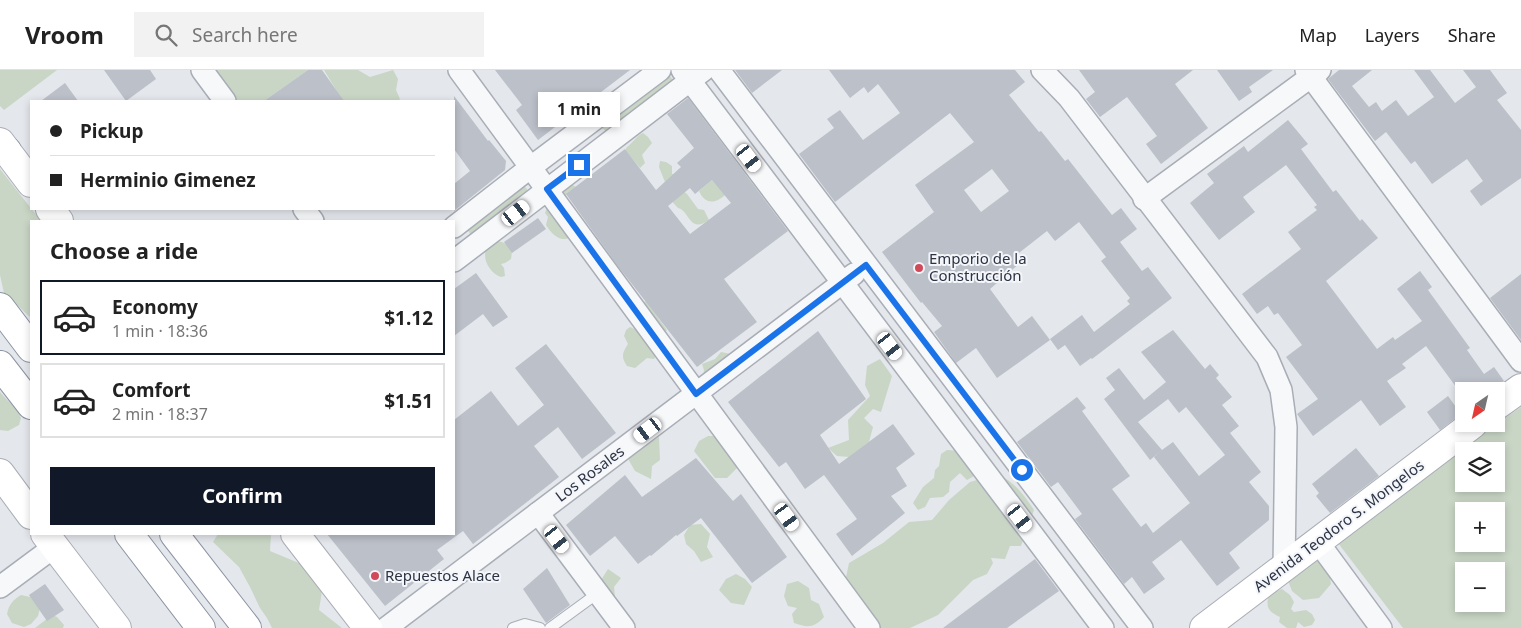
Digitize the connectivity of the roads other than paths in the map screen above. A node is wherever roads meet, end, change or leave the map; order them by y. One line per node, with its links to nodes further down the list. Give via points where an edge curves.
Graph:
1 (202, 70): 8 (street)
2 (459, 70): 10 (street)
3 (660, 70): 10 (street)
4 (719, 70): 16 (street)
5 (1042, 70): 13 (street, via 1069,98)
6 (1312, 72): 13 (street); 20 (street)
7 (692, 74): 12 (street); 17 (street)
8 (224, 100)
9 (2, 146): 11 (main road)
10 (531, 167): 12 (street); 14 (street)
11 (30, 182)
12 (547, 189): 15 (street); 23 (street)
13 (1144, 199): 35 (street, via 1267,357 1281,390 1286,427)
14 (455, 226)
15 (455, 260)
16 (866, 265): 17 (street, Los Rosales); 49 (street)
17 (843, 283): 23 (street, Los Rosales); 48 (street)
18 (0, 307): 19 (main road)
19 (30, 347)
20 (1521, 360)
21 (0, 365): 25 (main road)
22 (1521, 388): 24 (main road)
23 (696, 394): 28 (street, Los Rosales); 47 (street)
24 (1505, 400)
25 (30, 404)
26 (1462, 432): 34 (main road, Avenida Teodoro S. Mongelos)
27 (0, 473): 29 (main road)
28 (538, 513): 37 (street); 42 (street, Los Rosales)
29 (30, 515)
30 (130, 535): 39 (main road)
31 (175, 535): 40 (main road)
32 (296, 535): 41 (main road)
33 (50, 540): 36 (street); 38 (main road)
34 (1318, 542): 35 (main road, Avenida Teodoro S. Mongelos); 51 (street)
35 (1284, 568): 50 (main road, Avenida Teodoro S. Mongelos)
36 (0, 587)
37 (598, 593): 45 (lane); 46 (street)
38 (116, 628)
39 (201, 628)
40 (247, 628)
41 (368, 628)
42 (386, 628)
43 (513, 628): 44 (lane, via 525,624)
44 (540, 628)
45 (550, 628)
46 (624, 628)
47 (869, 628)
48 (1103, 628)
49 (1142, 628)
50 (1204, 628)
51 (1381, 628)

